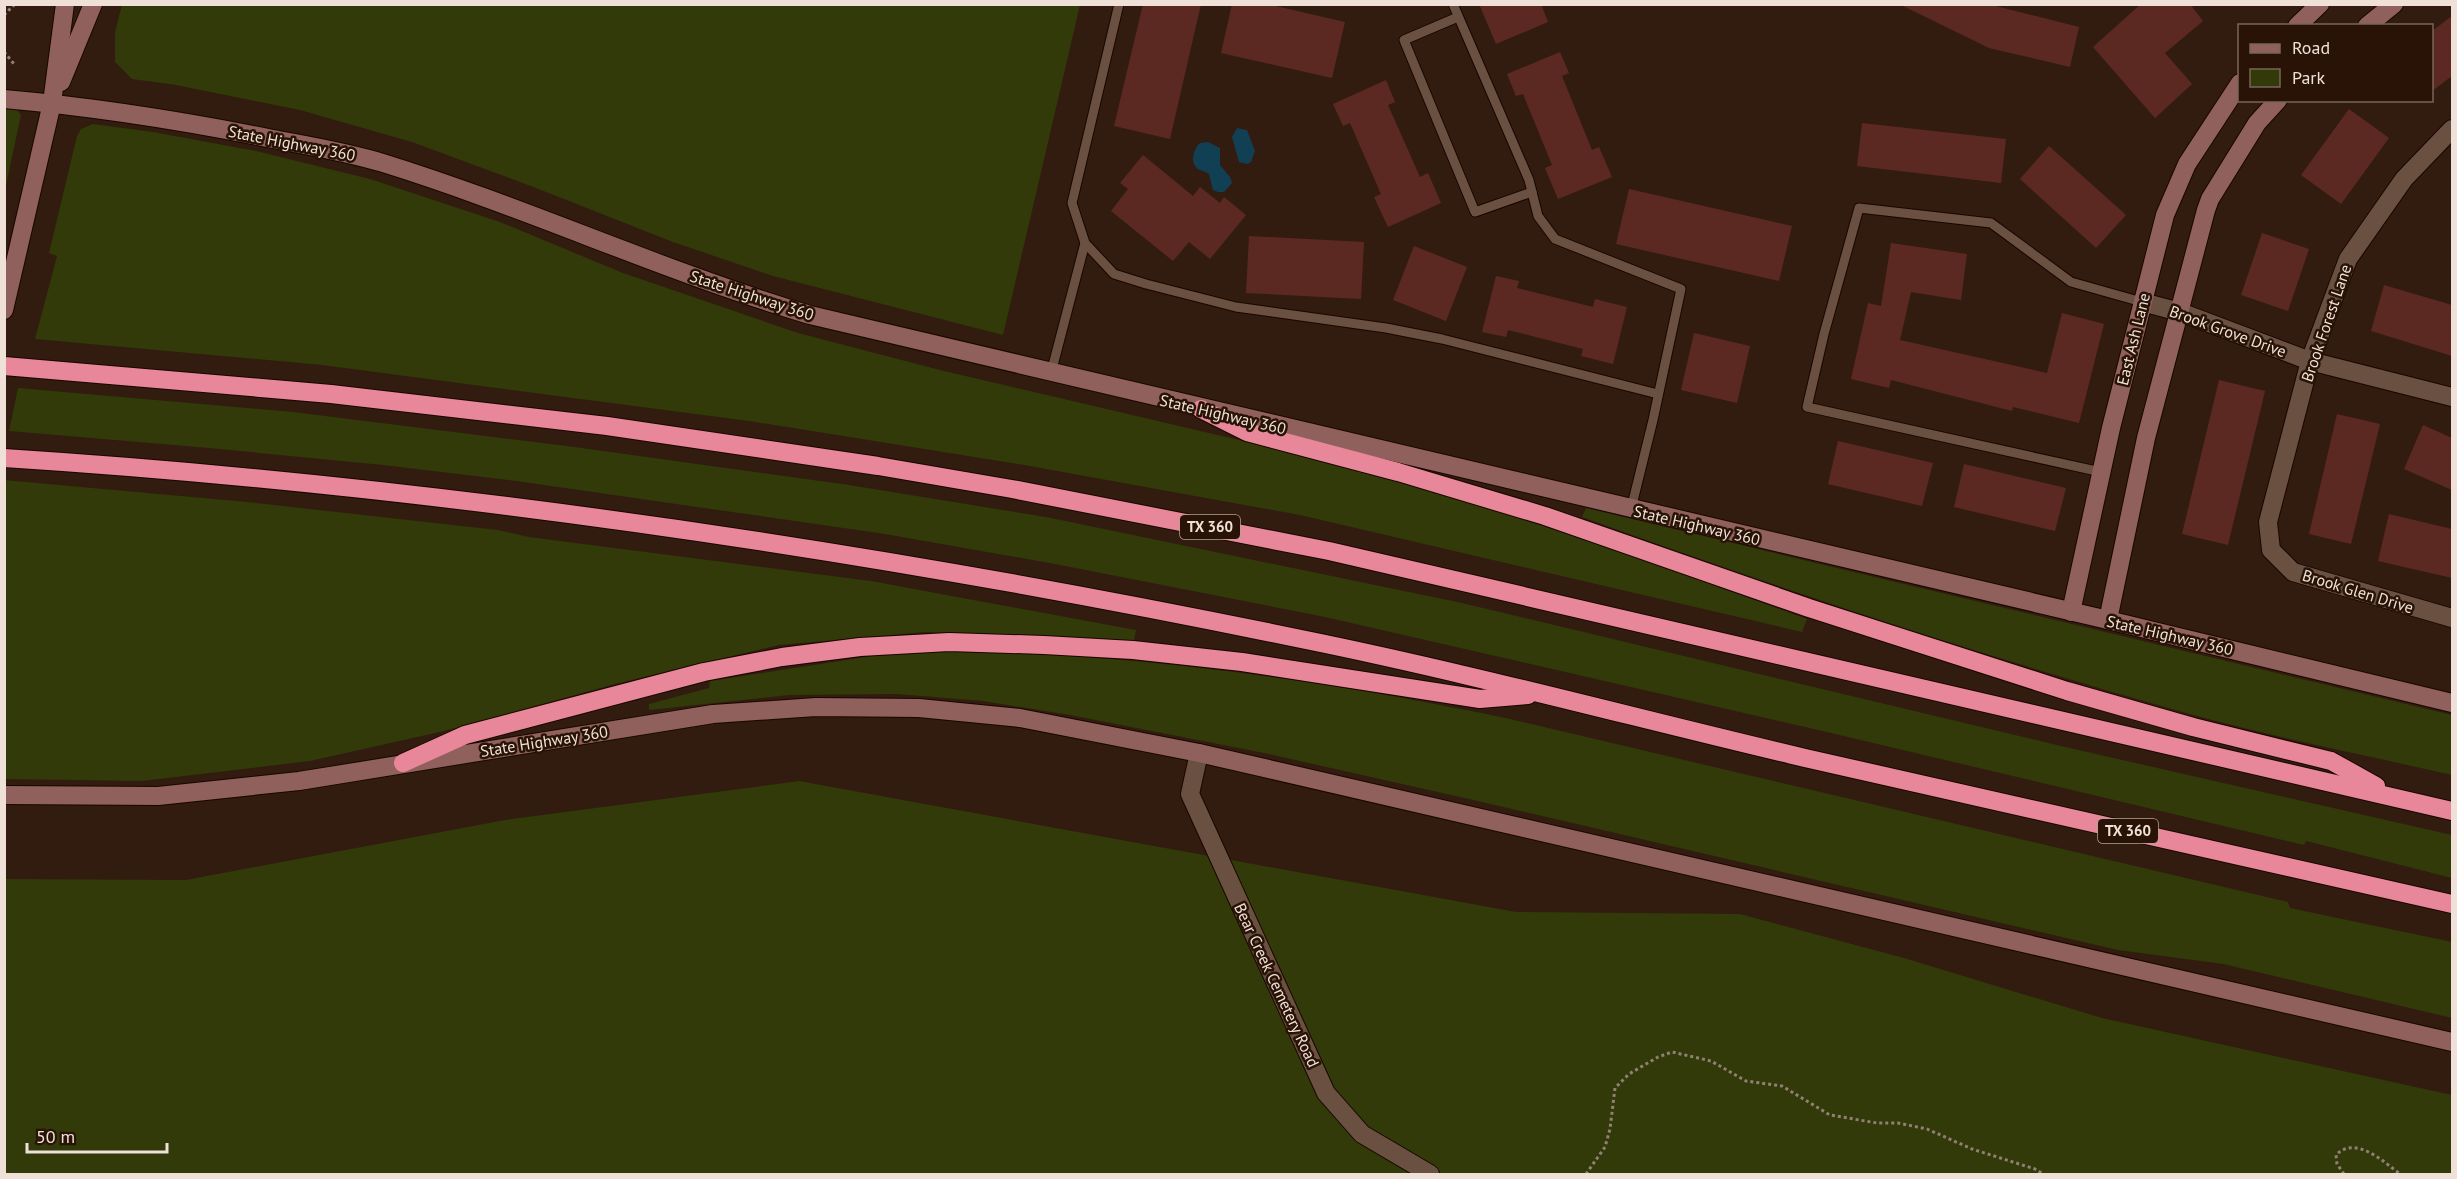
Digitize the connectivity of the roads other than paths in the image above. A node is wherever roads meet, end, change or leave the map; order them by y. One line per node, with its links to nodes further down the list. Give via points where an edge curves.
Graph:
1 (65, 4): 13 (main road)
2 (93, 4): 13 (main road)
3 (1119, 4): 16 (lane, via 1072,203)
4 (1453, 4): 7 (lane)
5 (2320, 4): 8 (main road)
6 (2394, 4): 9 (main road)
7 (1458, 17): 15 (lane); 15 (lane, via 1404,40 1475,212)
8 (2298, 24)
9 (2369, 24)
10 (2238, 86): 17 (main road, East Ash Lane, via 2187,164 2165,215)
11 (4, 99): 13 (main road, State Highway 360)
12 (2276, 102): 19 (main road, via 2258,123 2210,199)
13 (52, 103): 18 (main road); 22 (main road, State Highway 360, via 232,130 357,156 536,216 747,297)
14 (2452, 129): 20 (street, Brook Forest Lane, via 2404,179 2348,259)
15 (1532, 192): 23 (lane, via 1538,216 1555,239 1681,290)
16 (1085, 243): 22 (lane); 23 (lane, via 1114,274 1146,284 1236,307 1442,339)
17 (2142, 302): 19 (street, Brook Grove Drive); 27 (main road, East Ash Lane); 27 (lane, via 2071,282 1991,223 1859,208 1824,334 1807,407)
18 (4, 310)
19 (2180, 312): 20 (street, Brook Grove Drive); 32 (main road, via 2146,438)
20 (2310, 360): 24 (street, Brook Grove Drive); 29 (street, Brook Forest Lane, via 2268,522)
21 (4, 366): 38 (highway, TX 360, via 331,394 561,420 1012,489 1329,551)
22 (1052, 373): 25 (main road, State Highway 360)
23 (1658, 394): 28 (lane)
24 (2452, 396)
25 (1201, 409): 28 (main road, State Highway 360); 38 (highway, via 1247,432 1545,516 1809,608 2056,687 2193,727 2331,761)
26 (4, 458): 33 (highway, TX 360, via 342,488 737,538 1143,608)
27 (2101, 472): 30 (main road, East Ash Lane)
28 (1632, 509): 30 (main road, State Highway 360)
29 (2271, 550): 31 (street, Brook Glen Drive, via 2293,572)
30 (2071, 612): 32 (main road, State Highway 360)
31 (2452, 618)
32 (2108, 620): 34 (main road, State Highway 360)
33 (1545, 694): 36 (highway, via 1480,699 1242,662 1133,650 949,642 860,646 704,672 465,735); 40 (highway, TX 360, via 1815,760)
34 (2452, 703)
35 (1199, 753): 36 (main road, State Highway 360, via 1020,718 919,708 816,707 713,714); 41 (main road, State Highway 360); 42 (street, Bear Creek Cemetery Road, via 1190,794 1326,1093 1362,1134)
36 (403, 763): 37 (main road, State Highway 360, via 299,781 158,796)
37 (4, 795)
38 (2396, 797): 39 (highway, TX 360)
39 (2452, 810)
40 (2452, 904)
41 (2452, 1042)
42 (1430, 1174)

